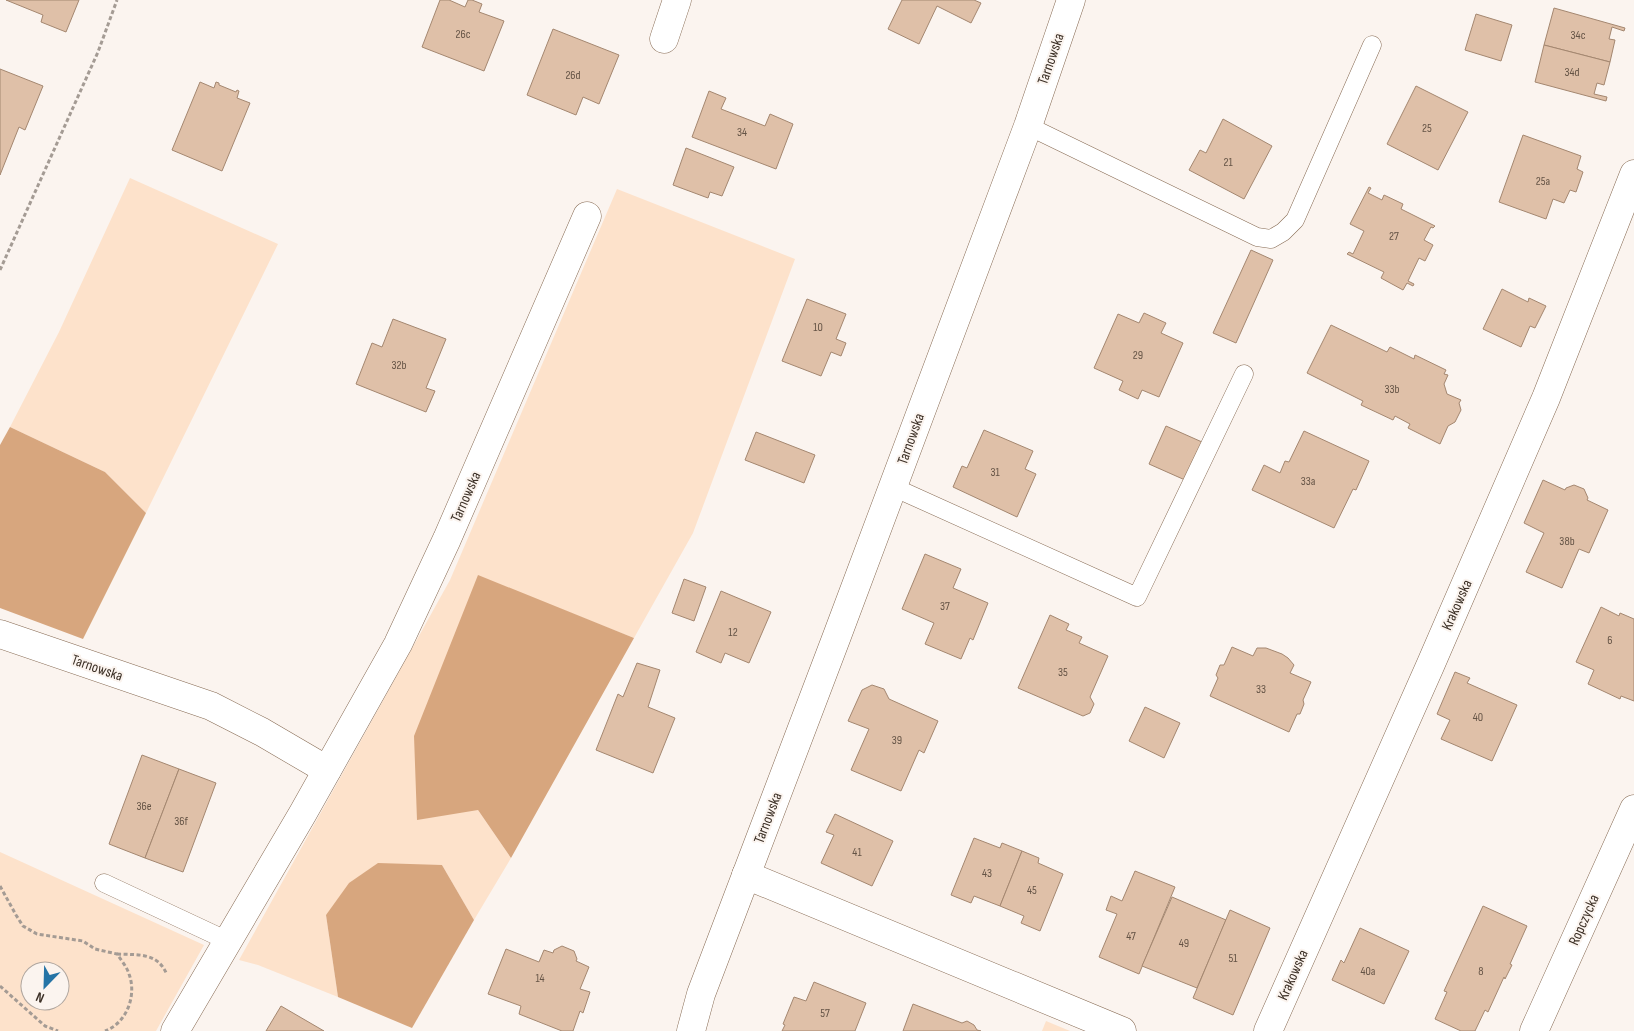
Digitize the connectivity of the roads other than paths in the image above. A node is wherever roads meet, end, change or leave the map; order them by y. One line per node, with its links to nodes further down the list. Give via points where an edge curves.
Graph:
1 (677, 0): 3 (street)
2 (1071, 0): 5 (street, Tarnowska)
3 (664, 39)
4 (1372, 44): 5 (lane, via 1295,220 1271,240 1257,237)
5 (1028, 126): 9 (street, Tarnowska)
6 (1634, 174): 19 (street, Krakowska, via 1546,398)
7 (587, 216): 11 (street, Tarnowska, via 459,513 398,644)
8 (1244, 374): 9 (lane, via 1138,597)
9 (893, 487): 13 (street, Tarnowska)
10 (0, 634): 11 (street, Tarnowska, via 211,706)
11 (327, 770): 15 (street, Tarnowska)
12 (1634, 809): 20 (street, Ropczycka)
13 (746, 875): 17 (street, Tarnowska); 18 (street)
14 (104, 884): 15 (lane)
15 (228, 941): 16 (street, Tarnowska)
16 (175, 1031)
17 (691, 1031)
18 (1122, 1031)
19 (1268, 1031)
20 (1534, 1031)

